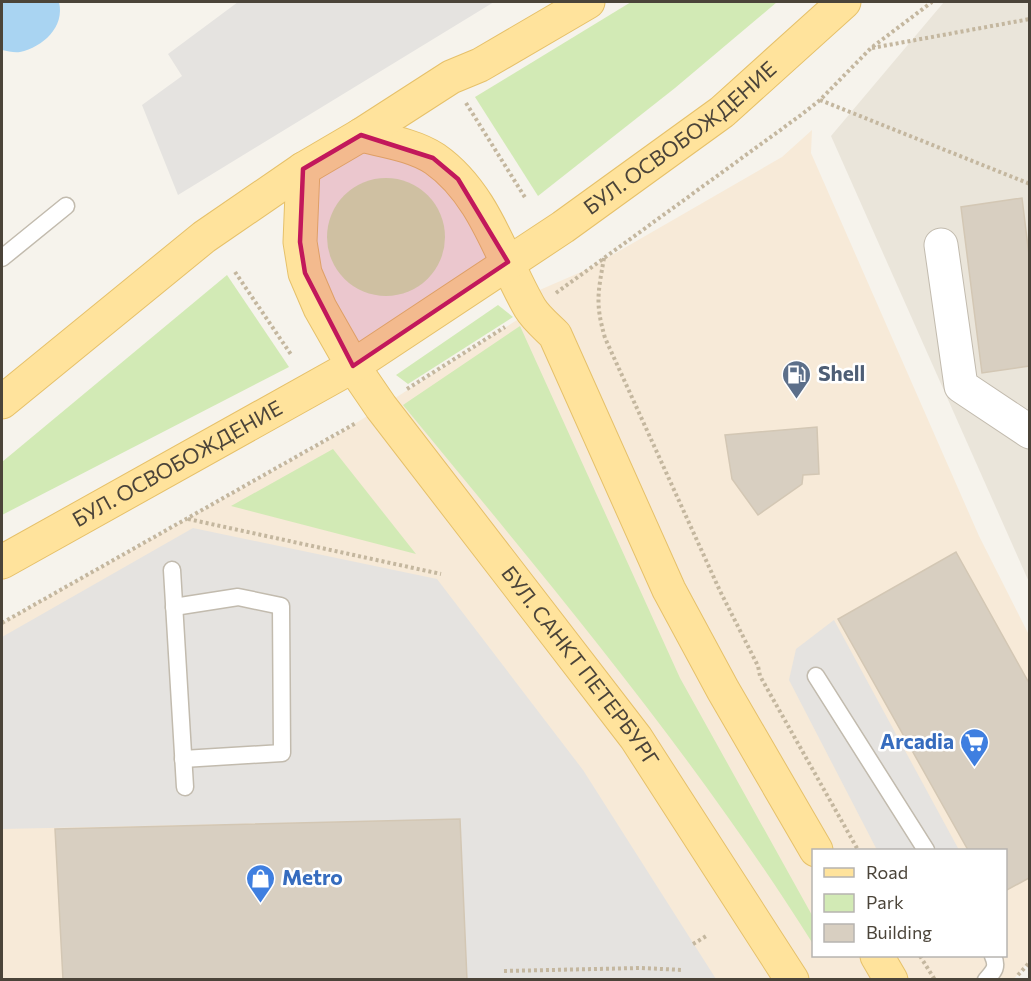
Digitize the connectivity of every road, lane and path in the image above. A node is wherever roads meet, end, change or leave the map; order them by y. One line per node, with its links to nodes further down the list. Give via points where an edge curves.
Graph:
1 (588, 2): 8 (main road, via 480,65 451,77)
2 (844, 2): 16 (main road, БУЛ. ОСВОБОЖДЕНИЕ, via 722,112)
3 (932, 2): 5 (path)
4 (1029, 19): 5 (path)
5 (871, 48): 6 (path)
6 (820, 100): 10 (path); 15 (path)
7 (464, 101): 11 (path)
8 (361, 135): 9 (main road); 16 (main road, via 434,158 458,179 479,208)
9 (303, 169): 21 (main road, БУЛ. САНКТ ПЕТЕРБУРГ, via 300,242 305,273 320,308); 23 (main road, via 204,237)
10 (1029, 184)
11 (526, 199)
12 (66, 206): 14 (lane)
13 (940, 245): 25 (street, via 961,386)
14 (2, 258)
15 (604, 258): 17 (path); 36 (path, via 597,298 605,338 760,676)
16 (508, 262): 21 (main road, БУЛ. ОСВОБОЖДЕНИЕ); 35 (main road, via 531,311 555,335 669,590)
17 (588, 269)
18 (236, 272): 20 (path)
19 (507, 326): 22 (path)
20 (292, 356)
21 (354, 366): 27 (main road, БУЛ. ОСВОБОЖДЕНИЕ); 46 (main road, БУЛ. САНКТ ПЕТЕРБУРГ, via 381,407 636,738)
22 (408, 388)
23 (2, 402)
24 (354, 424): 26 (path)
25 (1029, 432)
26 (187, 518): 29 (path); 31 (path)
27 (2, 562)
28 (172, 570): 30 (lane)
29 (441, 574)
30 (174, 607): 33 (lane); 33 (lane, via 238,597 281,606 282,753)
31 (2, 623)
32 (816, 676): 37 (lane)
33 (183, 759): 34 (lane)
34 (185, 787)
35 (815, 849)
36 (857, 849)
37 (925, 849)
38 (708, 935): 39 (path)
39 (693, 944)
40 (878, 957): 47 (main road)
41 (921, 957): 48 (path)
42 (993, 957): 49 (lane, via 994,972)
43 (1029, 962): 50 (path)
44 (683, 970): 45 (path)
45 (504, 971)
46 (792, 980)
47 (891, 980)
48 (935, 980)
49 (986, 980)
50 (1014, 980)

